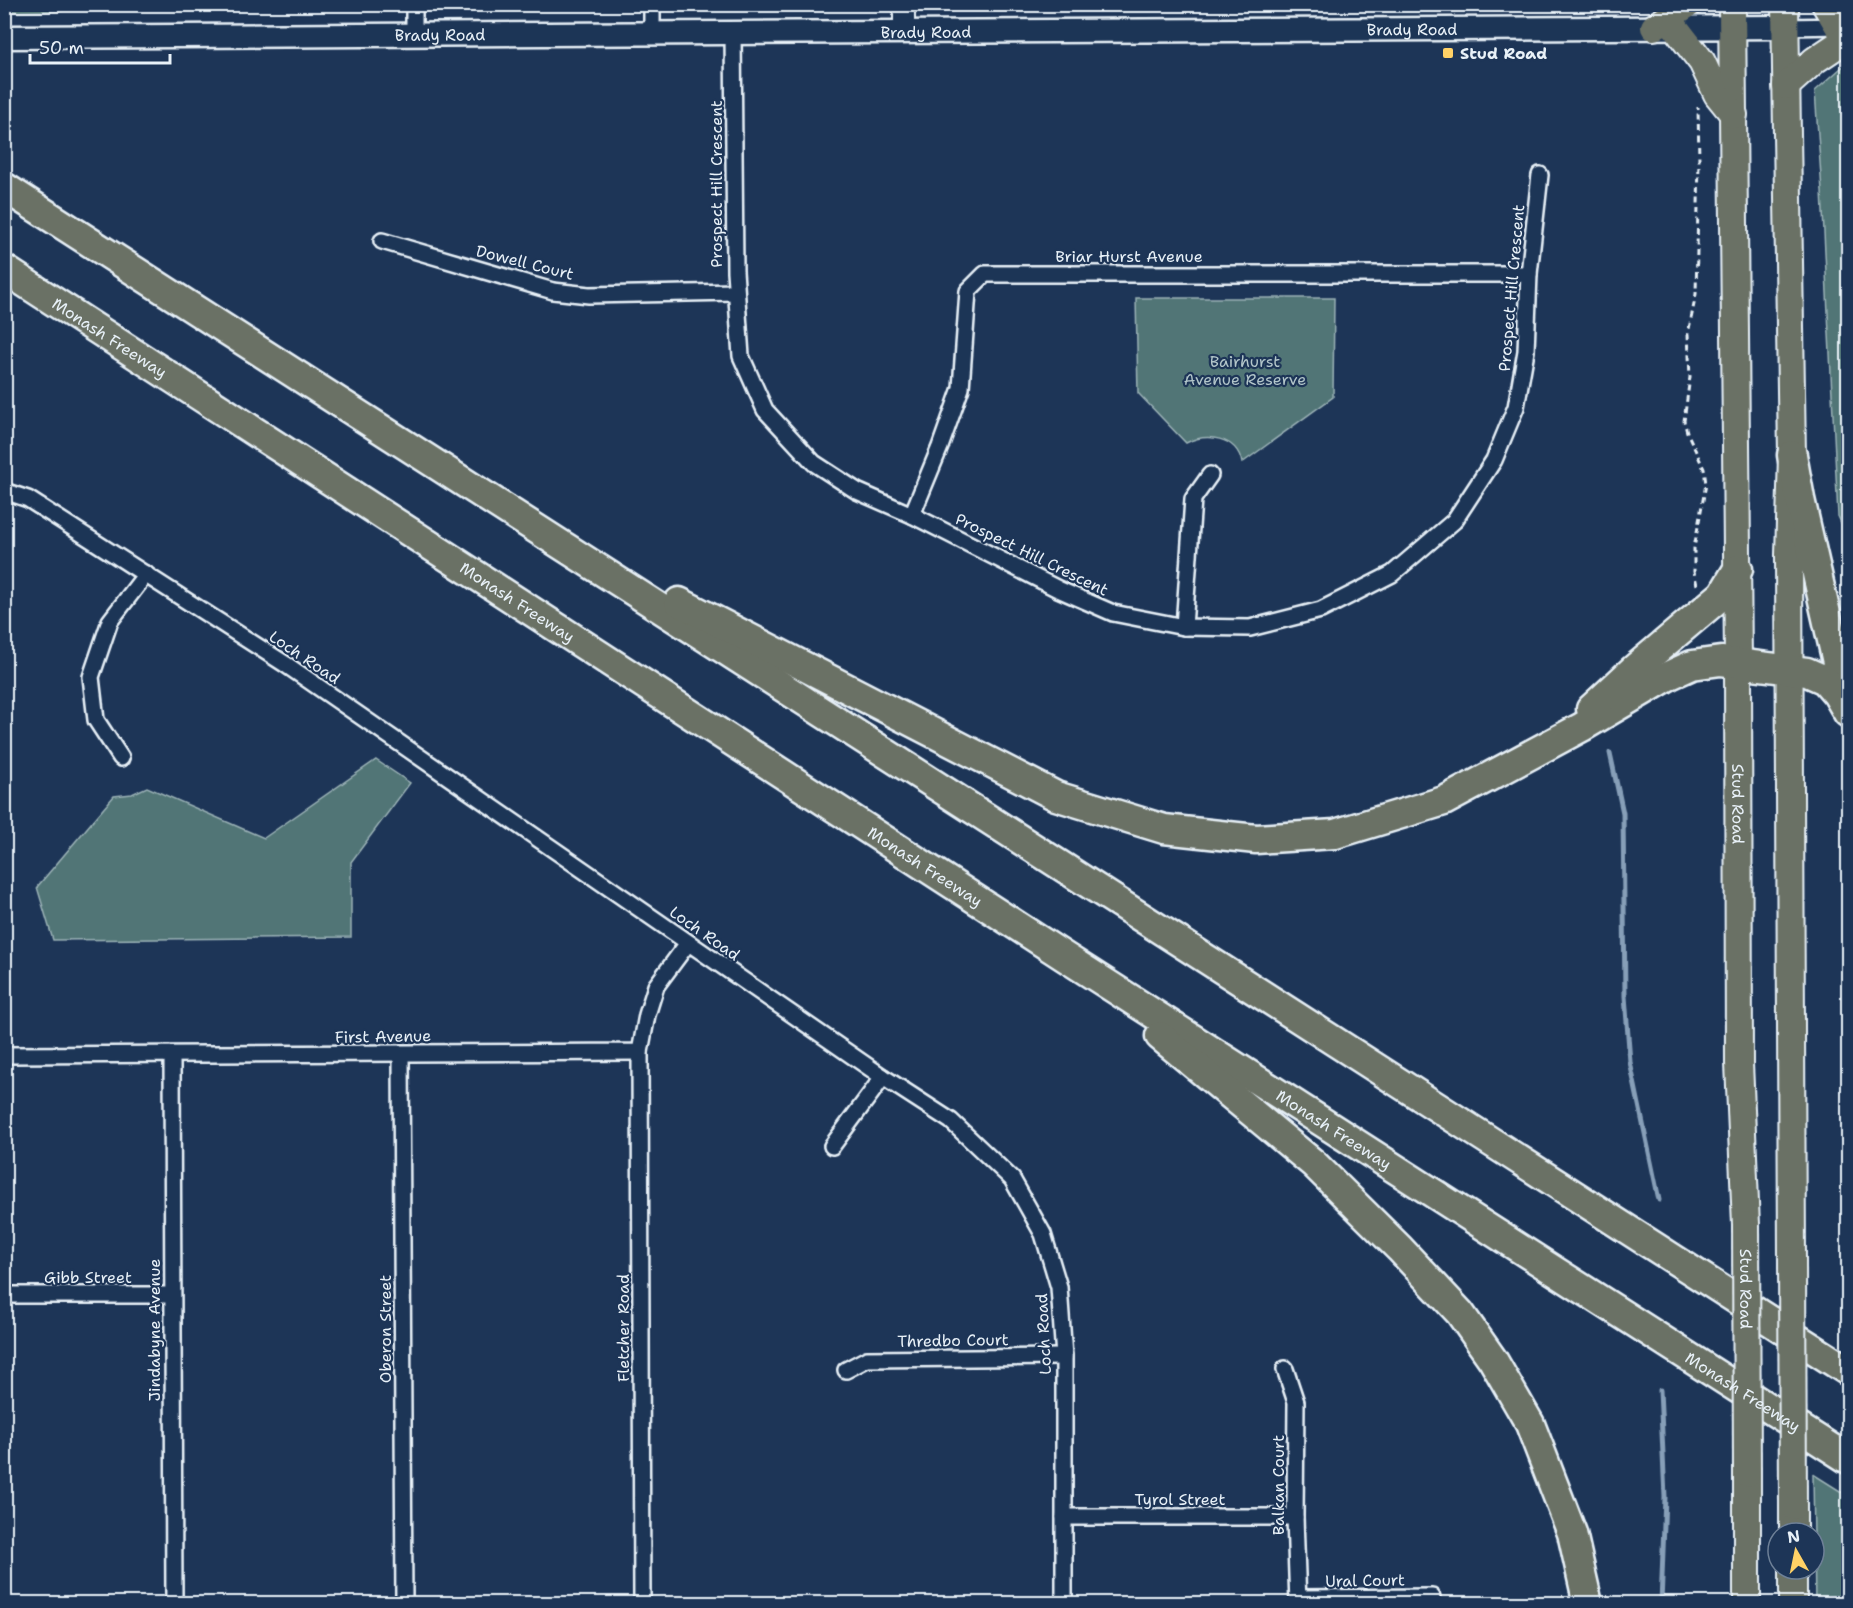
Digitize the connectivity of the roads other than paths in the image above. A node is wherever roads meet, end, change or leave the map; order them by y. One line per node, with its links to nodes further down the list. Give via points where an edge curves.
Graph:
1 (414, 4): 12 (street)
2 (652, 4): 10 (street)
3 (904, 4): 9 (street)
4 (1689, 4): 8 (highway)
5 (1732, 16): 6 (main road, Brady Road); 8 (main road, Brady Road); 15 (highway, Stud Road)
6 (1786, 16): 7 (street, Brady Road); 14 (highway)
7 (1840, 24): 14 (highway, via 1815,60)
8 (1665, 27): 9 (main road, Brady Road); 15 (highway, via 1702,62 1717,94)
9 (904, 30): 11 (main road, Brady Road)
10 (652, 32): 11 (main road, Brady Road); 12 (main road, Brady Road)
11 (733, 32): 21 (street, Prospect Hill Crescent)
12 (414, 34): 13 (main road, Brady Road)
13 (4, 37)
14 (1786, 86): 22 (highway)
15 (1734, 115): 27 (highway, Stud Road)
16 (1540, 174): 20 (street, Prospect Hill Crescent)
17 (4, 187): 26 (highway)
18 (382, 241): 21 (street, Dowell Court, via 553,291 589,295)
19 (4, 269): 36 (highway, Monash Freeway)
20 (1529, 274): 25 (street, Briar Hurst Avenue, via 985,274 968,291 961,388); 29 (street, Prospect Hill Crescent, via 1526,351 1516,406 1494,460 1454,521 1392,574 1321,610 1250,628)
21 (735, 292): 25 (street, Prospect Hill Crescent, via 741,356 765,410 814,463 857,491)
22 (1792, 455): 31 (highway); 32 (highway)
23 (1210, 475): 29 (street, via 1193,499)
24 (4, 491): 28 (street, Loch Road, via 28,499)
25 (912, 514): 29 (street, Prospect Hill Crescent, via 1113,613)
26 (520, 521): 33 (highway, via 1056,796 1164,829 1256,839 1335,834 1444,801); 48 (highway)
27 (1738, 569): 30 (highway, Stud Road); 33 (highway, via 1723,594 1592,706)
28 (146, 574): 34 (street, via 110,621 91,677 96,720); 35 (street, Loch Road, via 285,664)
29 (1184, 627)
30 (1738, 662): 31 (highway); 33 (highway, via 1722,660 1692,665); 61 (highway, Stud Road, bridge)
31 (1790, 668): 32 (highway, via 1825,680); 52 (highway, bridge)
32 (1848, 713)
33 (1582, 727)
34 (121, 758)
35 (688, 943): 37 (street, via 656,986); 41 (street, Loch Road)
36 (1065, 957): 49 (highway, Monash Freeway); 60 (highway, via 1314,1164 1460,1312 1494,1360 1530,1424 1572,1533)
37 (640, 1052): 38 (street, First Avenue); 58 (street, Fletcher Road)
38 (401, 1053): 40 (street, First Avenue); 57 (street, Oberon Street)
39 (4, 1055): 40 (street, First Avenue)
40 (172, 1056): 43 (street, Jindabyne Avenue)
41 (883, 1077): 42 (street); 45 (street, Loch Road, via 951,1121 1012,1179 1043,1234 1059,1287)
42 (832, 1146)
43 (172, 1294): 44 (street, Gibb Street); 56 (street, Jindabyne Avenue)
44 (4, 1295)
45 (1064, 1357): 47 (street, Thredbo Court, via 867,1359); 50 (street, Loch Road)
46 (1286, 1369): 51 (street, Balkan Court, via 1296,1402)
47 (846, 1370)
48 (1848, 1371)
49 (1848, 1459)
50 (1064, 1517): 51 (street, Tyrol Street); 59 (street, Loch Road)
51 (1295, 1517): 55 (street, Balkan Court)
52 (1793, 1521)
53 (1793, 1581): 62 (highway)
54 (1431, 1597): 55 (street, Ural Court)
55 (1298, 1601)
56 (174, 1604)
57 (404, 1604)
58 (642, 1604)
59 (1064, 1604)
60 (1588, 1604)
61 (1747, 1604)
62 (1793, 1604)

